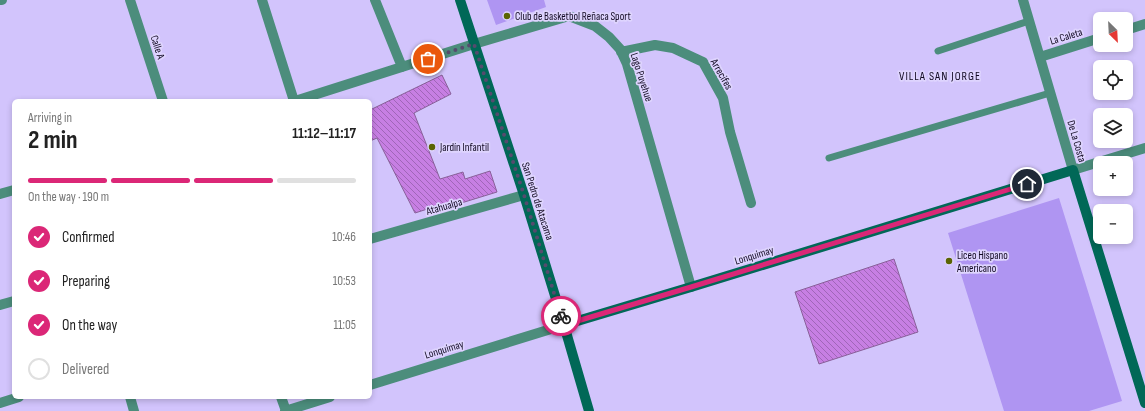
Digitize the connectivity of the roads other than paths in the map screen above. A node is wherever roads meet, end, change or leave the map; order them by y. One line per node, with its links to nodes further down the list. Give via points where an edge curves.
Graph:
1 (130, 0): 16 (street, Calle A)
2 (262, 0): 17 (street)
3 (376, 0): 14 (street)
4 (460, 0): 10 (street, San Pedro de Atacama)
5 (1023, 0): 6 (street, De La Costa)
6 (1029, 21): 11 (lane); 13 (street, De La Costa)
7 (1145, 24): 8 (street)
8 (1133, 28)
9 (1093, 40): 13 (street, La Caleta)
10 (474, 44): 12 (street, Lago Puyehue, via 569,16 595,26); 14 (street, Lago Puyehue); 24 (street, San Pedro de Atacama)
11 (938, 51)
12 (621, 52): 25 (street, Arrecifes, via 655,45 673,48 703,62 723,98); 27 (street, Lago Puyehue)
13 (1040, 57): 15 (street, De La Costa)
14 (402, 67): 18 (street, Lago Puyehue)
15 (1050, 93): 20 (lane); 21 (street, De La Costa)
16 (162, 99)
17 (294, 99)
18 (301, 99)
19 (1145, 148): 21 (street, Lonquimay)
20 (829, 158)
21 (1073, 170): 27 (street, Lonquimay); 37 (street, De La Costa)
22 (12, 191): 23 (street)
23 (0, 194)
24 (524, 195): 26 (street, Atahualpa); 30 (street, San Pedro de Atacama)
25 (751, 203)
26 (372, 238)
27 (691, 287): 30 (street, Lonquimay)
28 (12, 302): 29 (street)
29 (0, 305)
30 (564, 325): 31 (street, Lonquimay); 40 (street, San Pedro de Atacama)
31 (372, 384)
32 (13, 399): 36 (street)
33 (131, 399): 38 (street)
34 (282, 399): 39 (street)
35 (324, 399): 39 (street)
36 (0, 403)
37 (1145, 403)
38 (134, 411)
39 (285, 411)
40 (589, 411)

